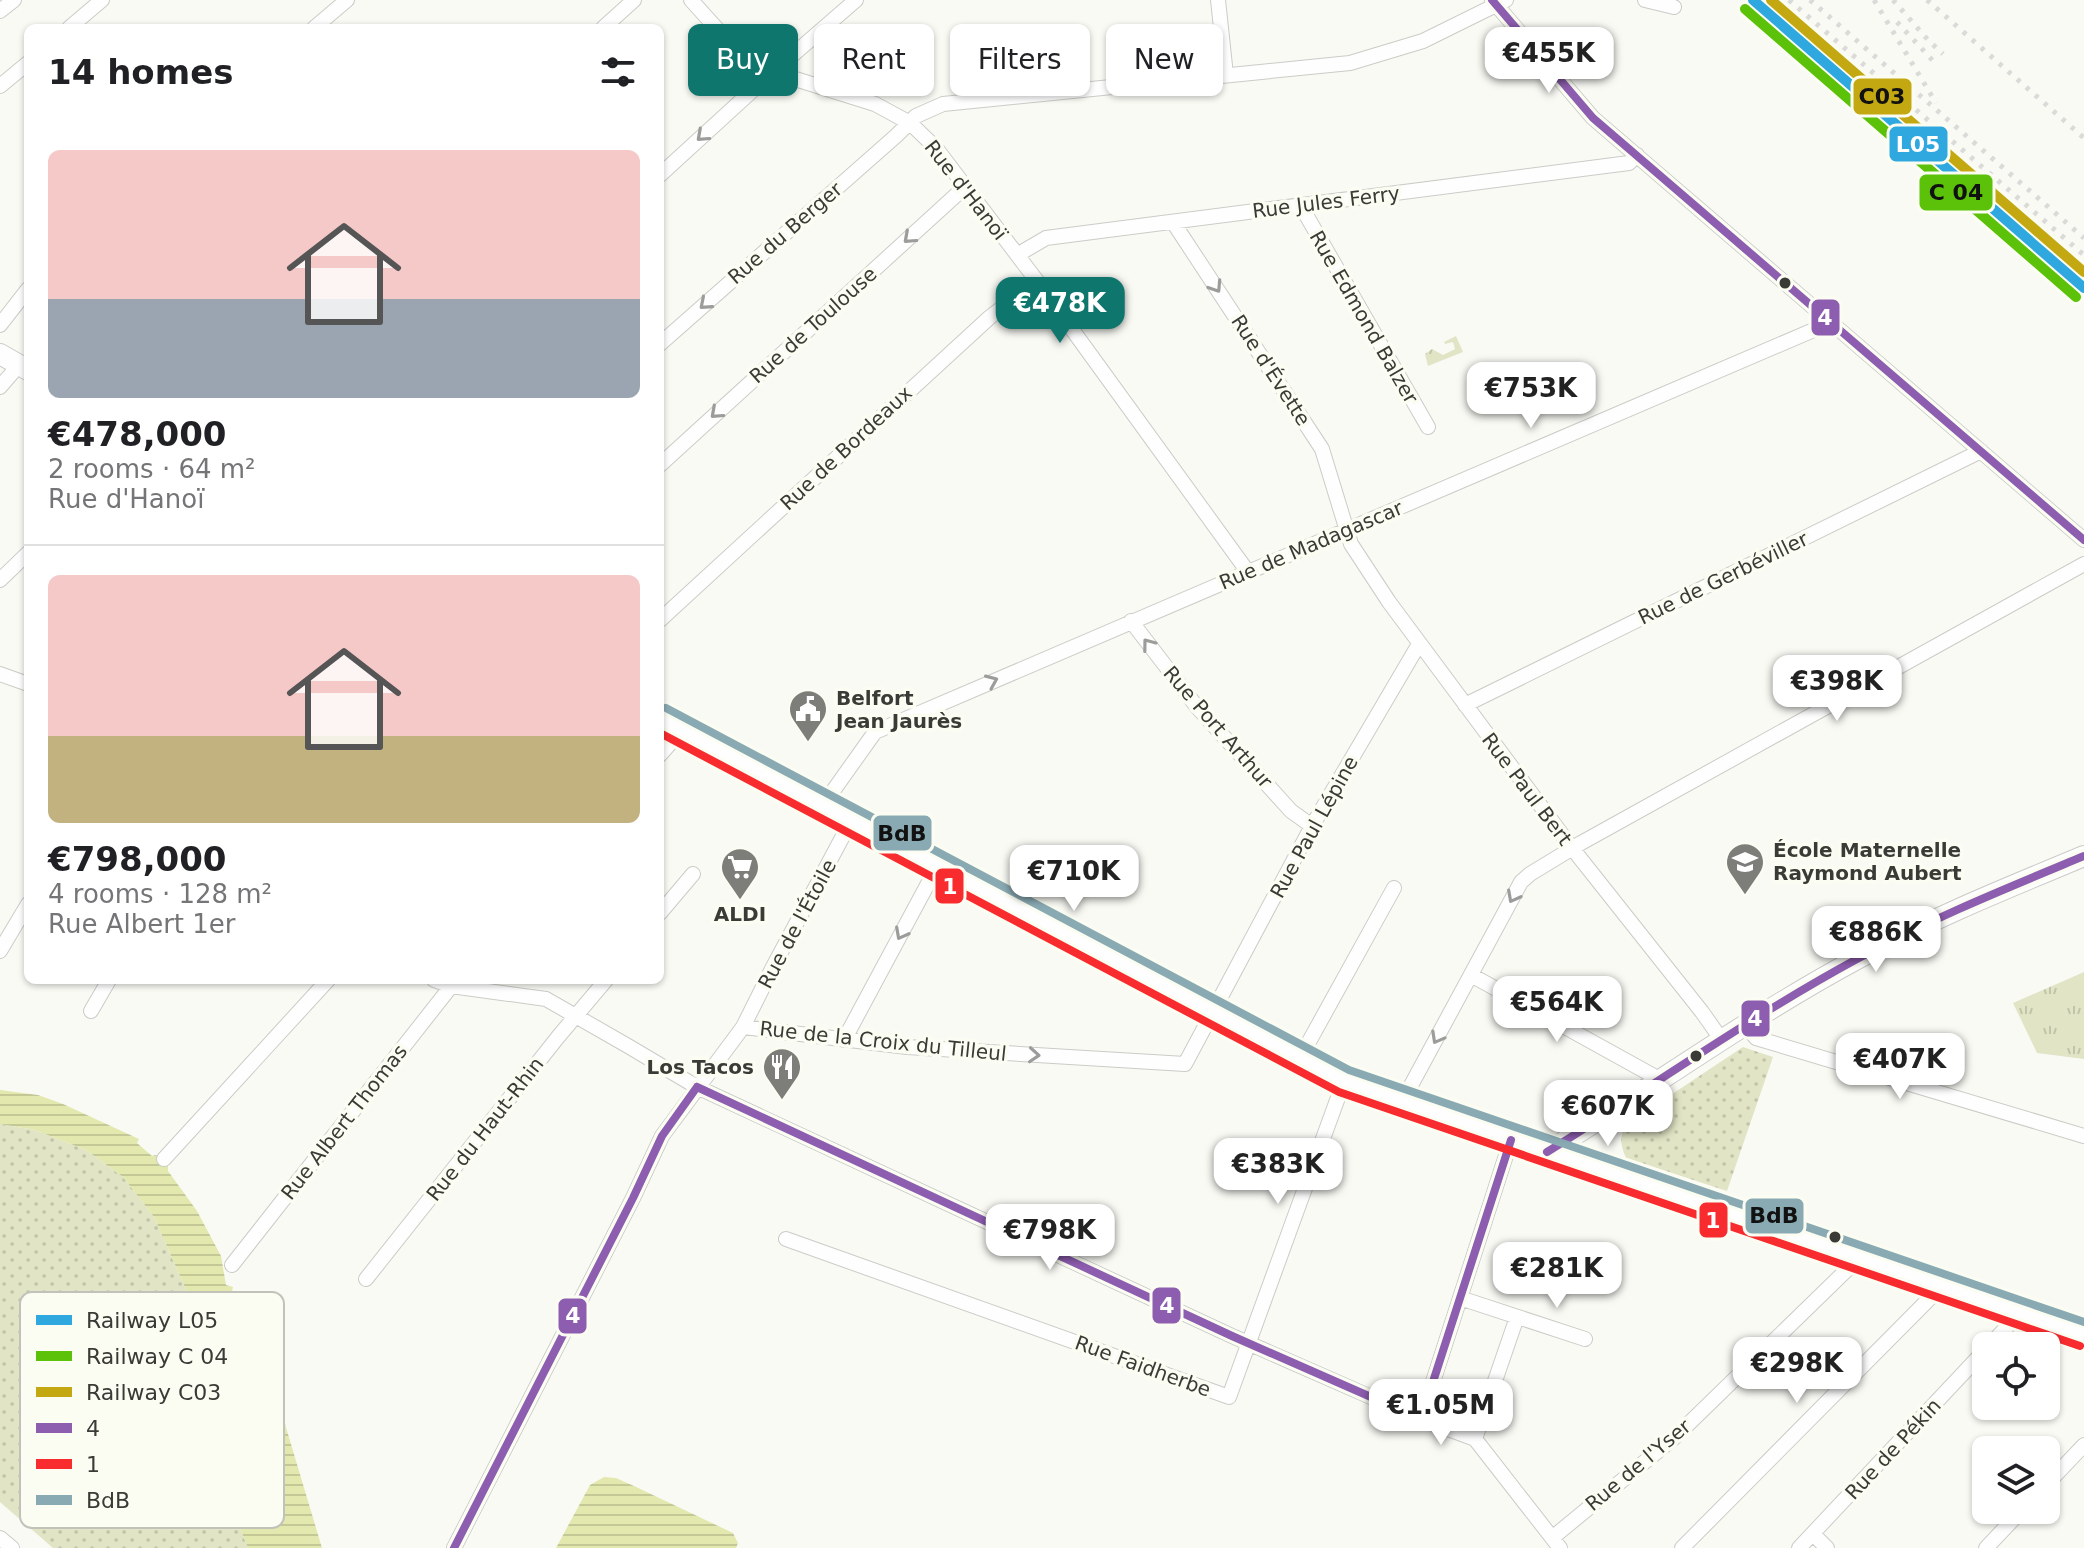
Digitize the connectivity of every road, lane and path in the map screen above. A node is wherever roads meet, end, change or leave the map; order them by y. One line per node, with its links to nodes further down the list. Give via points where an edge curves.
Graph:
1 (14, 0): 11 (street)
2 (102, 0): 12 (street)
3 (347, 0): 13 (street)
4 (634, 0): 14 (street)
5 (691, 0): 15 (street, Rue d'Hanoï)
6 (856, 0): 16 (street)
7 (1218, 0): 18 (street)
8 (1645, 0): 10 (street)
9 (1498, 1): 18 (street, Rue du Berger, via 1423,41 1350,63); 23 (street, via 1593,118)
10 (1674, 7)
11 (0, 11)
12 (74, 24)
13 (319, 24)
14 (607, 24)
15 (713, 24)
16 (798, 50)
17 (24, 66): 20 (street)
18 (1226, 75): 22 (street, Rue du Berger, via 943,104)
19 (798, 80): 22 (street, Rue d'Hanoï, via 875,104)
20 (0, 86)
21 (747, 96): 24 (street, one-way to 24)
22 (910, 123): 25 (street, Rue d'Hanoï); 33 (street, Rue du Berger, one-way to 33)
23 (1637, 155): 26 (street, Rue Jules Ferry, via 1629,163); 31 (street)
24 (664, 171)
25 (966, 186): 28 (street, Rue d'Hanoï); 39 (street, Rue de Toulouse, one-way to 39)
26 (1301, 206): 27 (street, Rue Jules Ferry); 37 (street, Rue Edmond Balzer)
27 (1173, 222): 28 (street, Rue Jules Ferry, via 1046,238); 40 (street, Rue d'Évette, one-way to 40, via 1322,449)
28 (1017, 255): 29 (street, Rue d'Hanoï)
29 (1037, 281): 44 (street, Rue d'Hanoï); 46 (street, Rue de Bordeaux, via 990,317)
30 (24, 294): 32 (street)
31 (1830, 323): 38 (street); 40 (street, Rue de Madagascar)
32 (0, 325)
33 (664, 340)
34 (0, 354): 35 (main road)
35 (24, 368): 36 (street)
36 (0, 387)
37 (1428, 427)
38 (1981, 451): 41 (street); 51 (street, Rue de Gerbéviller)
39 (664, 461)
40 (1347, 529): 44 (street, Rue de Madagascar); 48 (street, Rue Paul Bert, via 1351,544)
41 (2084, 540)
42 (24, 557): 45 (street)
43 (2084, 564): 58 (street)
44 (1248, 572): 47 (street, Rue de Madagascar)
45 (0, 580)
46 (664, 616)
47 (1131, 621): 55 (street, Rue de Madagascar, one-way to 47, via 875,732); 57 (street, Rue Port Arthur, one-way to 47, via 1291,811 1197,707)
48 (1419, 644): 51 (street, Rue Paul Bert); 57 (street, Rue Paul Lépine)
49 (0, 674): 50 (street)
50 (24, 683)
51 (1465, 705): 58 (street, Rue Paul Bert)
52 (664, 721): 53 (main road)
53 (682, 730): 54 (street); 55 (main road)
54 (664, 750)
55 (823, 805): 56 (main road)
56 (851, 821): 60 (main road); 76 (street, Rue de l'Étoile)
57 (1312, 826): 73 (street, Rue Paul Lépine)
58 (1572, 848): 66 (street, one-way to 66, via 1521,882); 77 (street, Rue Paul Bert)
59 (2084, 856): 75 (main road, via 1895,939)
60 (938, 865): 73 (main road); 78 (street, one-way to 78)
61 (693, 874): 63 (street)
62 (1394, 888): 79 (street)
63 (664, 908)
64 (24, 911): 65 (street)
65 (0, 951)
66 (1471, 975): 80 (street); 83 (street, one-way to 83)
67 (107, 984): 72 (street)
68 (324, 984): 87 (street)
69 (453, 984): 90 (street, Rue Albert Thomas)
70 (460, 984): 74 (street, via 546,999)
71 (603, 984): 74 (street, Rue du Haut-Rhin)
72 (91, 1011)
73 (1213, 1012): 78 (street, Rue de la Croix du Tilleul, one-way to 73, via 1185,1064); 79 (main road)
74 (576, 1015): 82 (street); 91 (street, Rue du Haut-Rhin)
75 (1745, 1025): 77 (main road); 84 (street, via 1756,1038)
76 (743, 1027): 78 (street, Rue de la Croix du Tilleul); 82 (street, Rue de la Croix du Tilleul)
77 (1721, 1039): 80 (main road)
78 (844, 1040)
79 (1300, 1058): 81 (main road)
80 (1661, 1080): 86 (main road)
81 (1344, 1081): 83 (main road); 99 (street, Rue Faidherbe)
82 (697, 1087): 99 (street); 110 (street, Rue de la Croix du Tilleul, via 662,1136)
83 (1402, 1102): 85 (main road)
84 (2084, 1136)
85 (1511, 1140): 86 (main road); 93 (street)
86 (1547, 1152): 89 (main road)
87 (164, 1159)
88 (786, 1239): 99 (street, Rue Faidherbe, via 1229,1397)
89 (1860, 1257): 92 (main road); 108 (street, Rue de l'Yser, via 1675,1437)
90 (232, 1265)
91 (366, 1279)
92 (1940, 1285): 94 (main road); 111 (street)
93 (1460, 1298): 95 (street); 101 (street)
94 (2020, 1313): 96 (street, Rue de Pékin); 97 (main road)
95 (1517, 1317): 98 (street); 102 (street)
96 (2003, 1332)
97 (2084, 1335)
98 (1585, 1339)
99 (1248, 1343): 101 (street)
100 (1972, 1365): 106 (street, Rue de Pékin)
101 (1421, 1419): 102 (street)
102 (1475, 1439): 108 (street)
103 (2084, 1445): 104 (street)
104 (2060, 1470)
105 (2009, 1524): 114 (street)
106 (1813, 1534): 112 (street, Rue de Pékin); 113 (street)
107 (0, 1538): 109 (street)
108 (1556, 1543)
109 (12, 1548)
110 (454, 1548)
111 (1682, 1548)
112 (1799, 1548)
113 (1827, 1548)
114 (1986, 1548)

